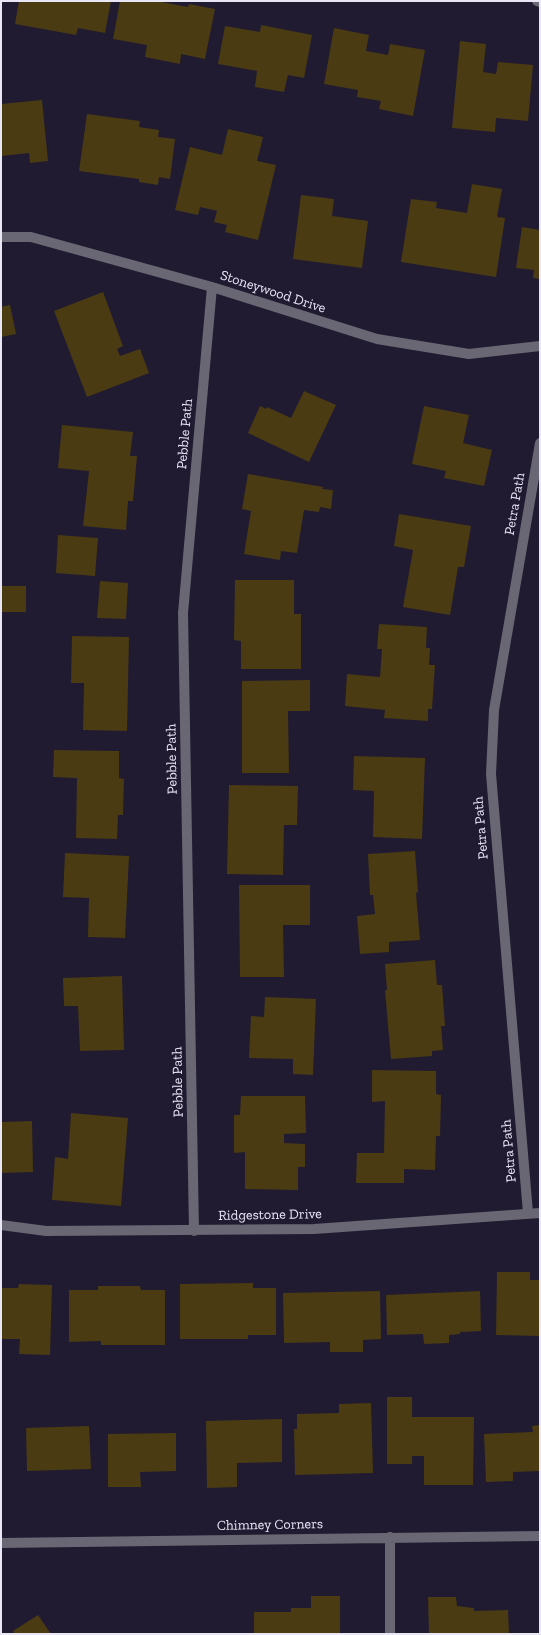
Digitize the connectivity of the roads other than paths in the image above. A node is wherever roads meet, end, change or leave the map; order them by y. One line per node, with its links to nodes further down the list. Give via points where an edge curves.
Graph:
1 (537, 1): 2 (street)
2 (540, 2)
3 (1, 237): 4 (street, Stoneywood Drive, via 31,237)
4 (212, 287): 5 (street, Stoneywood Drive, via 376,339 469,354); 10 (street, Pebble Path, via 184,613)
5 (540, 346)
6 (540, 443): 7 (street, Petra Path, via 494,710 491,774)
7 (528, 1213): 8 (street, Ridgestone Drive); 10 (street, Ridgestone Drive, via 314,1229)
8 (540, 1213)
9 (1, 1225): 10 (street, Ridgestone Drive, via 46,1231)
10 (194, 1230)
11 (540, 1536): 12 (street, Chimney Corners)
12 (390, 1537): 13 (street, Chimney Corners); 14 (street)
13 (1, 1543)
14 (390, 1634)

